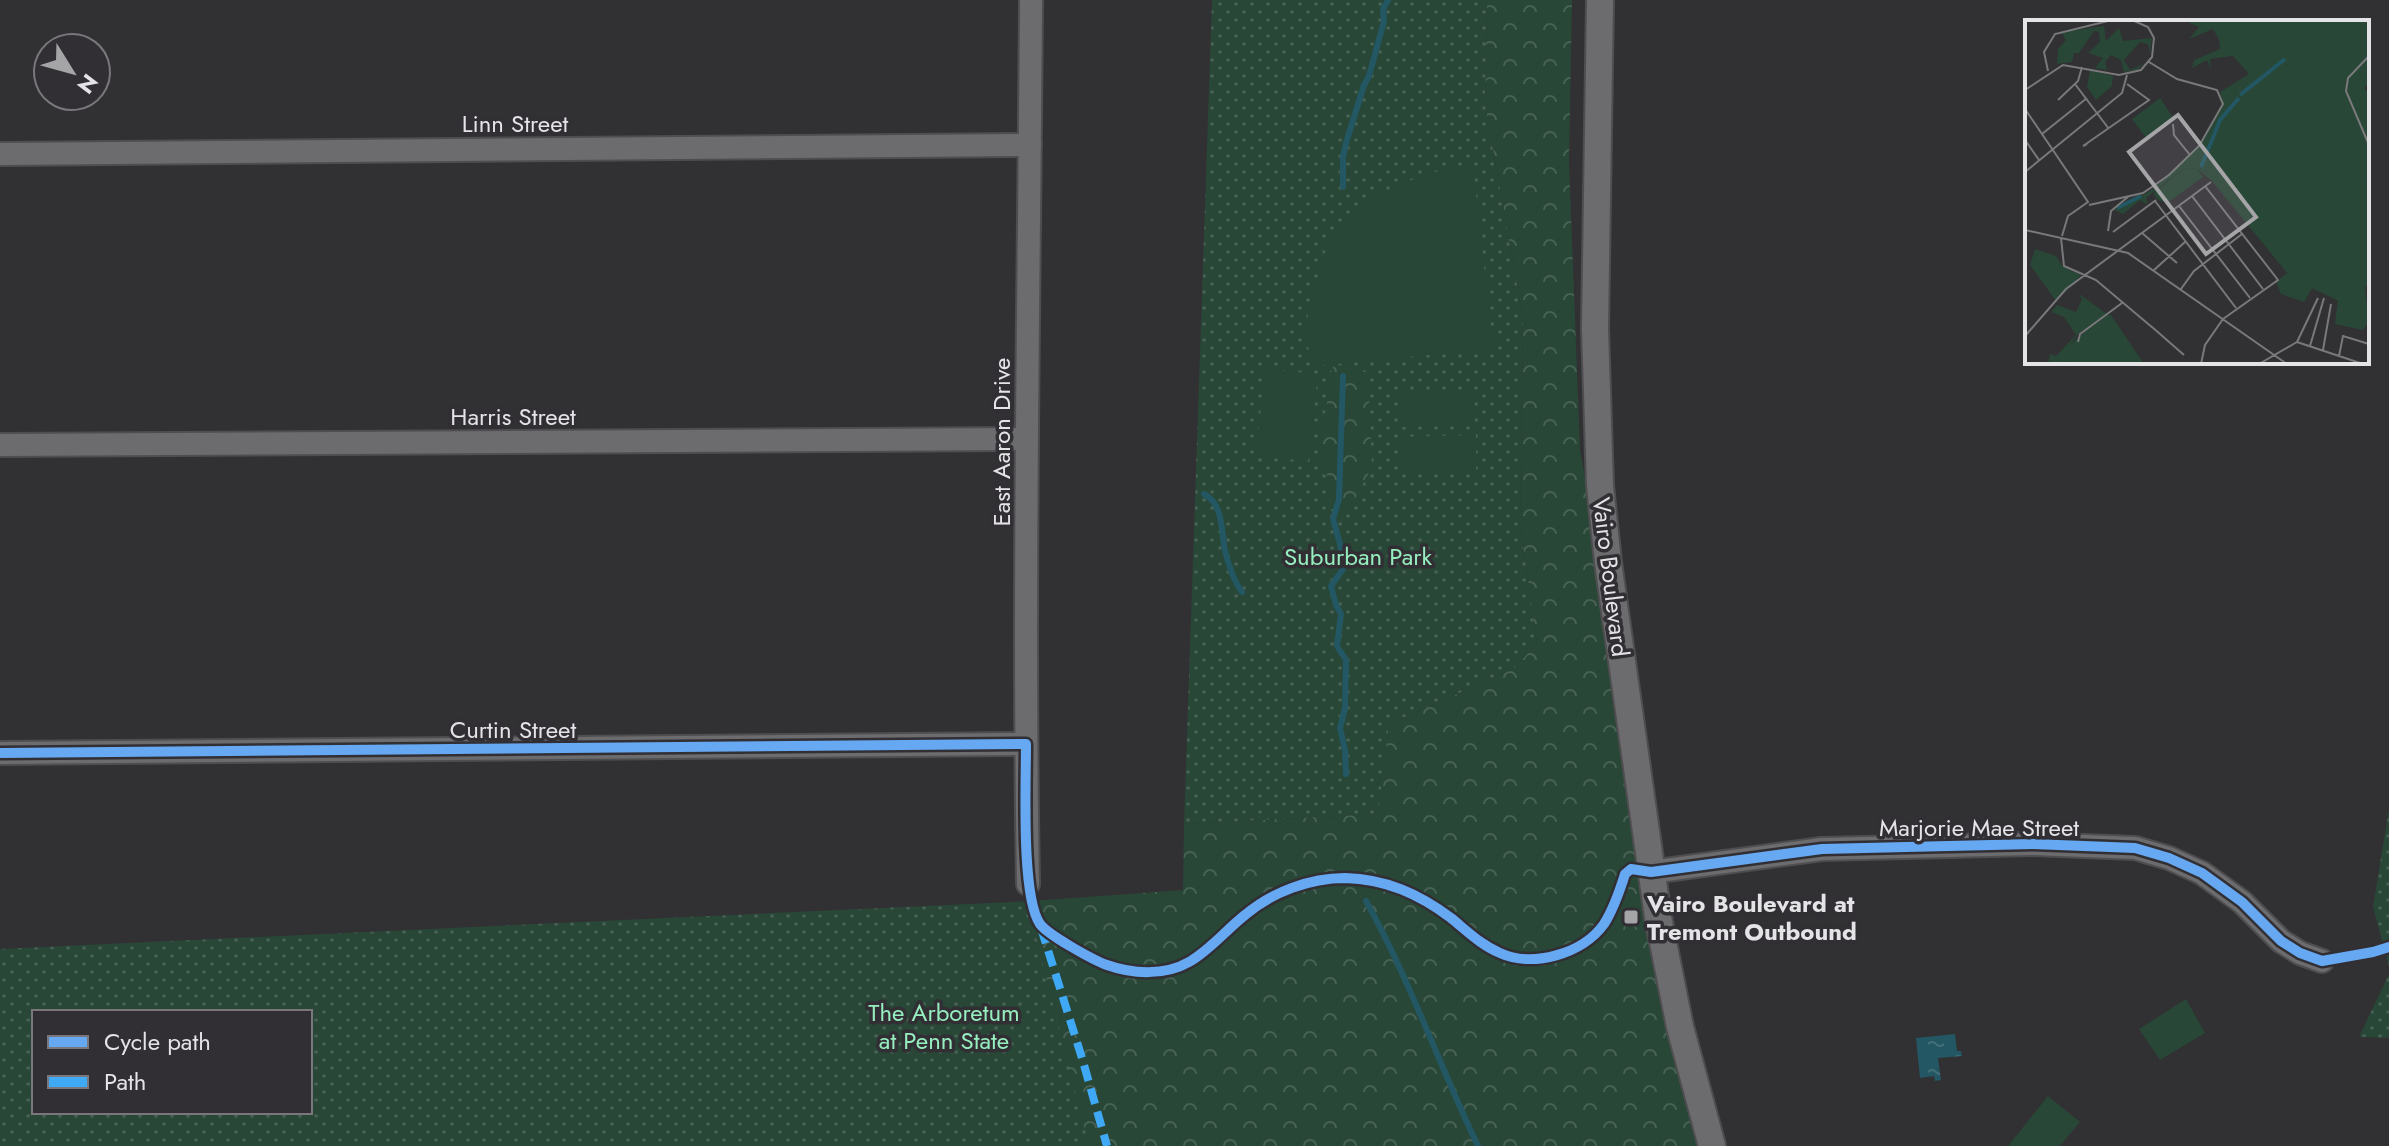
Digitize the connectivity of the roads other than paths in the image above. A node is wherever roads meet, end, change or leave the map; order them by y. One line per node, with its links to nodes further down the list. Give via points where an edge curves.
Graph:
1 (1031, 0): 3 (street, East Aaron Drive)
2 (1600, 0): 9 (street, Vairo Boulevard, via 1595,329 1600,486)
3 (1030, 145): 4 (street, Linn Street); 5 (street, East Aaron Drive)
4 (0, 154)
5 (1027, 439): 6 (street, Harris Street); 7 (street, East Aaron Drive)
6 (0, 445)
7 (1026, 744): 8 (street, Curtin Street); 10 (street, East Aaron Drive)
8 (0, 753)
9 (1651, 872): 11 (street, Marjorie Mae Street, via 1822,849 2033,844 2135,848 2202,873 2242,902 2281,941); 12 (street, Vairo Boulevard, via 1680,1027)
10 (1028, 884)
11 (2322, 961)
12 (1712, 1146)

